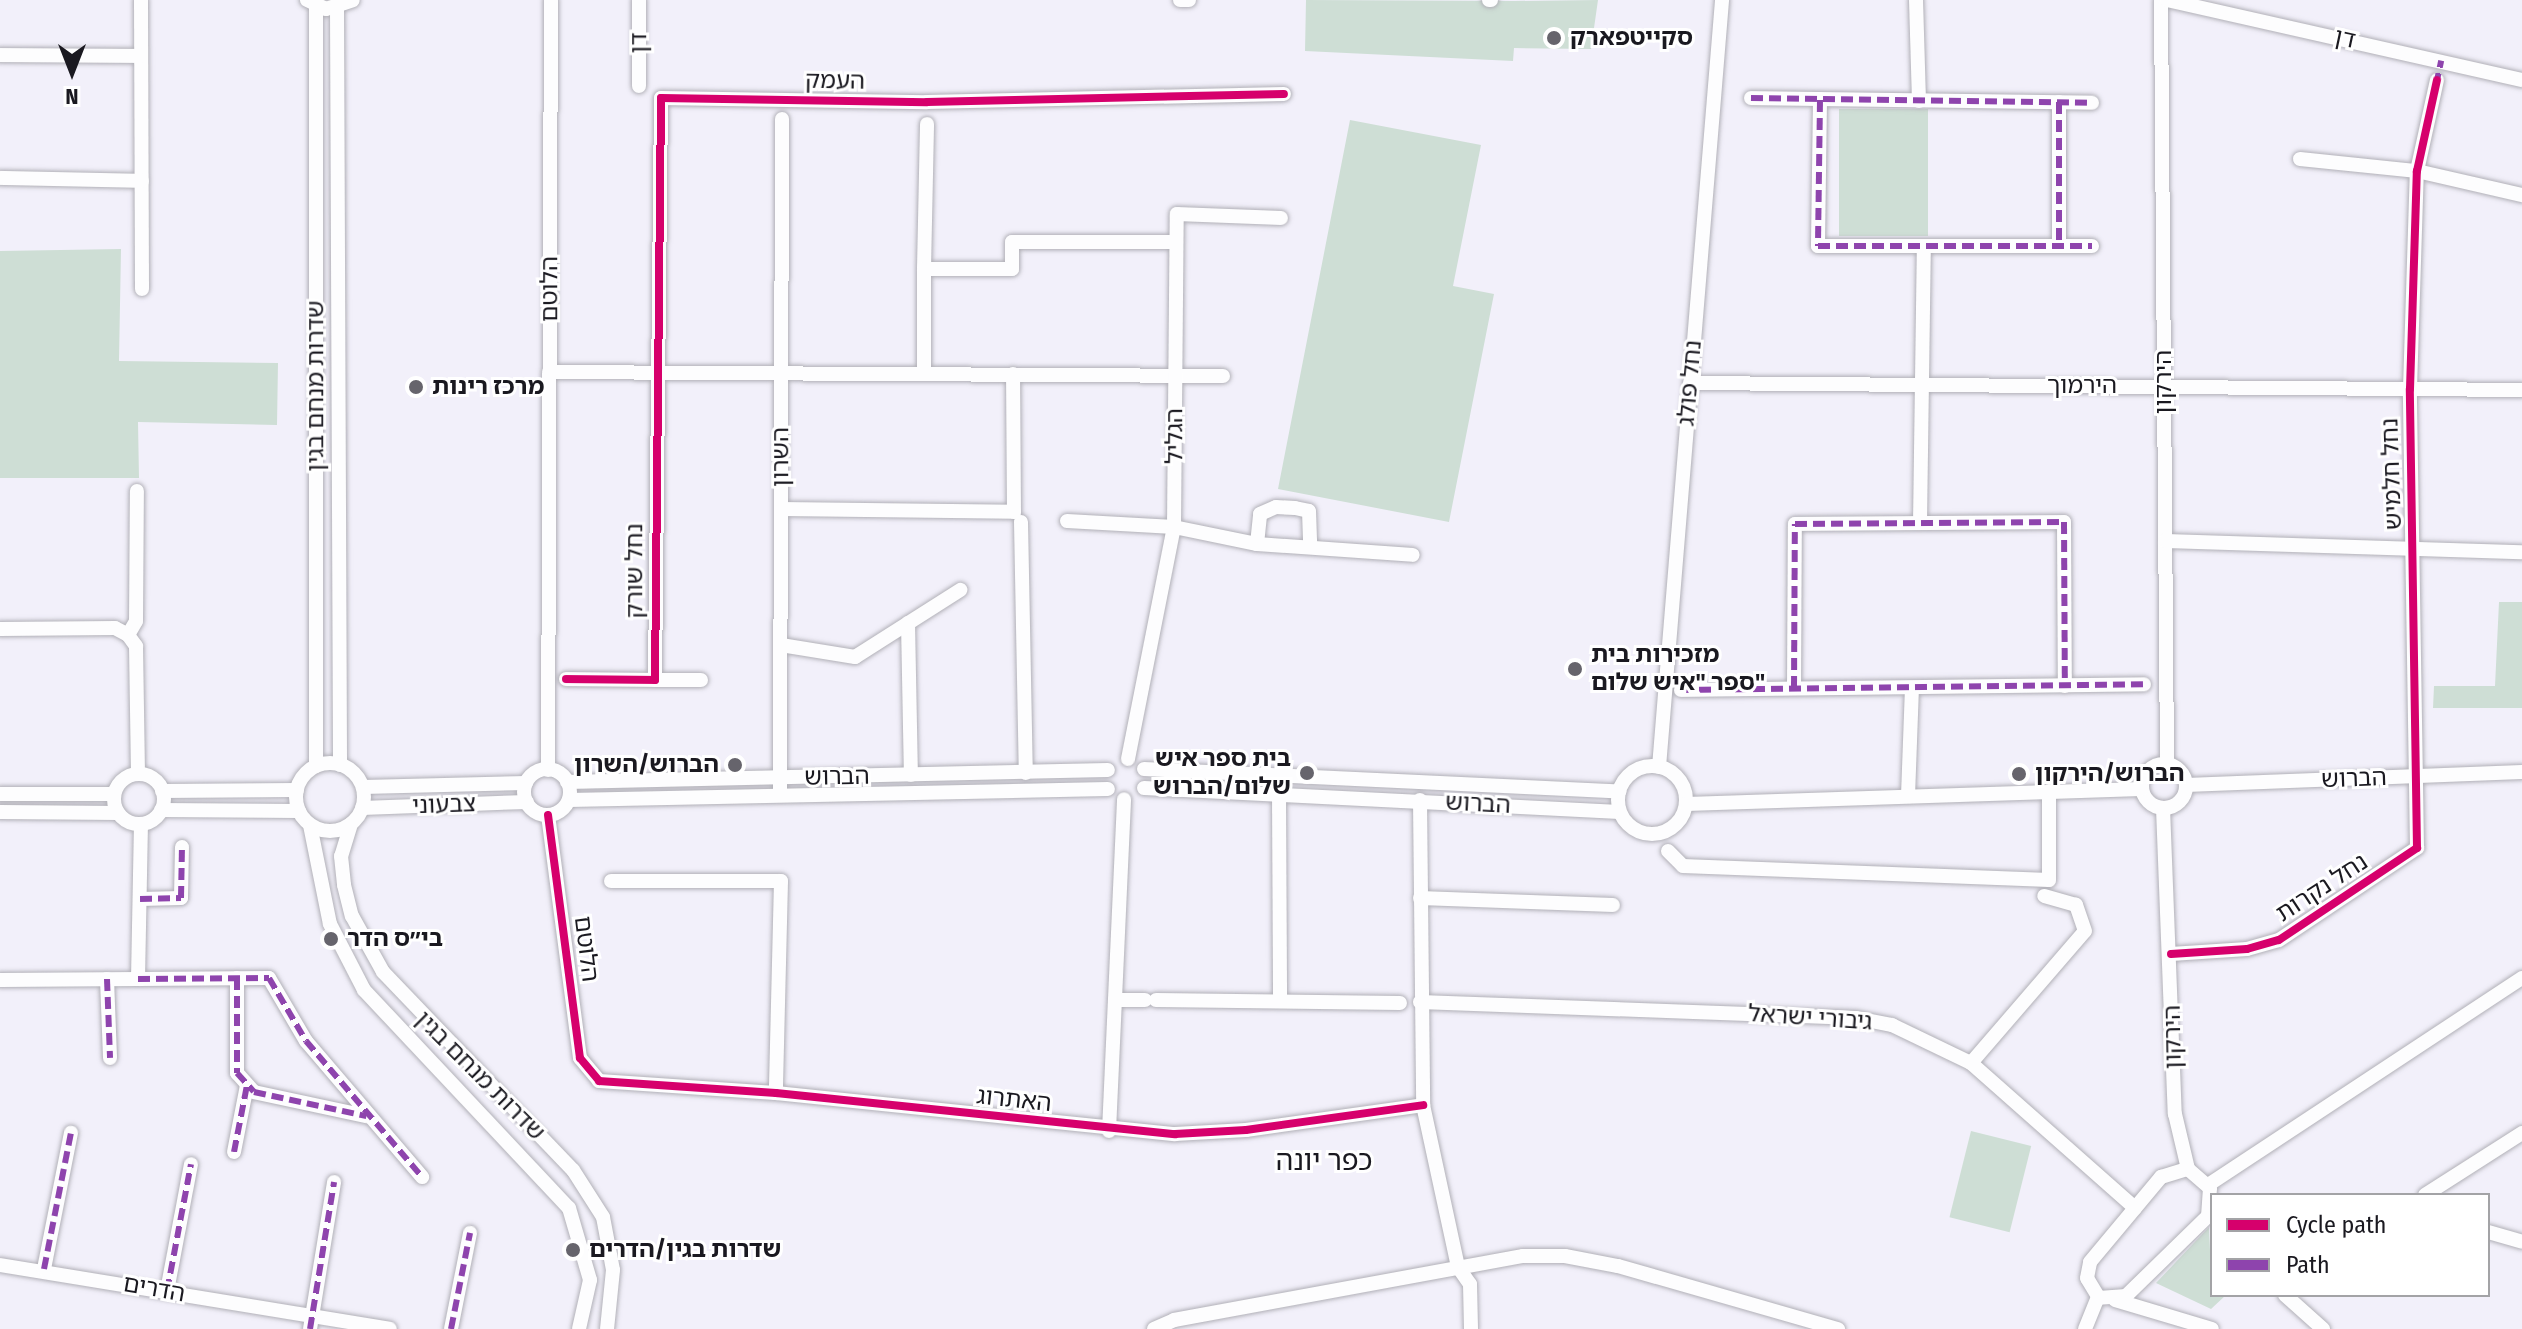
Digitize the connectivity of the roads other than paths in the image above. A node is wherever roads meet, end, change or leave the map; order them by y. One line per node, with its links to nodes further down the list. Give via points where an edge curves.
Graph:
1 (141, 0): 13 (street)
2 (353, 0): 11 (street)
3 (551, 0): 37 (street, הלוטם)
4 (639, 0): 16 (street, דן)
5 (1180, 0): 6 (street)
6 (1189, 0)
7 (1722, 0): 44 (street, נחל פולג)
8 (1916, 0): 20 (street)
9 (2164, 0): 15 (street, דן); 46 (street, הירקון)
10 (312, 3): 11 (street); 77 (street, שדרות מנחם בגין)
11 (337, 9): 76 (street, שדרות מנחם בגין)
12 (0, 55): 13 (street)
13 (141, 56): 28 (street)
14 (2437, 80): 26 (street, נחל חלמיש)
15 (2522, 80)
16 (639, 86)
17 (1284, 94): 38 (street, העמק, via 927,102 661,98)
18 (1751, 98): 19 (street)
19 (1820, 100): 20 (street); 34 (street, via 1818,246)
20 (1919, 101): 21 (street)
21 (2059, 102): 22 (street); 32 (street)
22 (2092, 103)
23 (782, 119): 39 (street, השרון)
24 (927, 124): 35 (street)
25 (2300, 159): 26 (street)
26 (2417, 171): 29 (street); 47 (street, נחל חלמיש)
27 (0, 178): 28 (street)
28 (142, 181): 36 (street)
29 (2522, 195)
30 (1281, 218): 31 (street, הגליל, via 1177,214)
31 (1176, 242): 35 (street, via 1012,242 1012,269); 42 (street, הגליל)
32 (2059, 246): 33 (street); 34 (street)
33 (2092, 246)
34 (1924, 247): 45 (street)
35 (924, 269): 40 (street)
36 (142, 289)
37 (549, 372): 38 (street); 80 (street, הלוטם)
38 (657, 373): 39 (street); 67 (street, נחל שורק)
39 (782, 373): 40 (street); 50 (street, השרון)
40 (924, 374): 41 (street)
41 (1013, 374): 42 (street); 50 (street, via 1014,512)
42 (1175, 375): 43 (street); 54 (street, הגליל)
43 (1223, 376)
44 (1690, 383): 45 (street, הירמוך); 78 (street, נחל פולג)
45 (1920, 385): 46 (street, הירמוך); 53 (street)
46 (2164, 387): 47 (street, הירמוך); 55 (street, הירקון)
47 (2410, 389): 48 (street, הירמוך); 58 (street, נחל חלמיש)
48 (2522, 390)
49 (137, 491): 64 (street, via 136,621)
50 (781, 509): 65 (street, השרון)
51 (1067, 521): 54 (street)
52 (1021, 522): 83 (street)
53 (1920, 523): 70 (street, via 2064,522); 71 (street, via 1795,524)
54 (1174, 527): 56 (street); 74 (street, הגליל)
55 (2165, 541): 58 (street); 75 (street, הירקון)
56 (1257, 544): 57 (street); 57 (street, via 1260,514 1276,507 1295,508 1309,511)
57 (1310, 547): 60 (street)
58 (2415, 549): 59 (street); 86 (street, נחל חלמיש)
59 (2522, 552)
60 (1413, 555)
61 (960, 590): 62 (street)
62 (908, 623): 65 (street, via 855,657); 85 (street)
63 (0, 629): 64 (street, via 115,628)
64 (128, 635): 84 (street, via 136,646)
65 (781, 645): 87 (street, השרון)
66 (566, 679): 67 (street)
67 (655, 680): 68 (street)
68 (701, 680)
69 (2144, 684): 70 (street)
70 (2065, 686): 72 (street)
71 (1794, 688): 72 (street); 73 (street)
72 (1912, 688): 103 (street)
73 (1681, 690)
74 (1128, 759): 79 (street); 81 (street)
75 (2167, 764): 90 (street, via 2180,771); 94 (street, via 2148,771)
76 (340, 765): 77 (street); 91 (street)
77 (316, 766): 95 (street)
78 (1659, 767): 97 (street, via 1630,774); 108 (street, via 1682,783)
79 (1144, 769): 92 (street); 97 (street, הברוש)
80 (548, 770): 88 (street); 89 (street, via 536,772)
81 (1108, 770): 83 (street, הברוש); 93 (street)
82 (2522, 772): 86 (street, הברוש)
83 (1026, 773): 85 (street, הברוש)
84 (138, 774): 96 (street, via 153,779); 100 (street, via 123,780)
85 (911, 775): 87 (street, הברוש)
86 (2418, 776): 90 (street, הברוש); 127 (street, נחל נקרות, via 2417,848 2311,924 2279,940 2247,949)
87 (780, 778): 88 (street, הברוש); 101 (street, השרון)
88 (567, 782): 105 (street)
89 (526, 783): 91 (street, צבעוני); 107 (street)
90 (2186, 785): 110 (street, via 2177,804)
91 (363, 787): 109 (street)
92 (1144, 788): 102 (street, הברוש); 104 (street)
93 (1108, 789): 101 (street, הברוש); 104 (street)
94 (2142, 789): 98 (street); 110 (street, via 2149,803)
95 (297, 790): 96 (street); 112 (street)
96 (162, 791): 111 (street)
97 (1619, 791): 114 (street)
98 (2049, 791): 103 (street); 121 (street, via 2049,880 1683,866)
99 (0, 794): 100 (street)
100 (114, 794): 115 (street)
101 (780, 795): 105 (street, הברוש)
102 (1279, 795): 106 (street, הברוש); 134 (street)
103 (1908, 796): 108 (street)
104 (1124, 799): 133 (street)
105 (569, 800): 116 (street)
106 (1420, 800): 114 (street, הברוש); 124 (street)
107 (527, 802): 109 (street, צבעוני); 116 (street)
108 (1686, 804): 114 (street, via 1676,824 1656,834 1634,829)
109 (362, 808): 118 (street)
110 (2163, 808): 127 (street, הירקון)
111 (161, 810): 112 (street); 117 (street)
112 (299, 811): 119 (street)
113 (0, 812): 115 (street)
114 (1619, 812)
115 (118, 813): 117 (street)
116 (548, 815): 139 (street, הלוטם, via 580,1058)
117 (141, 824): 125 (street)
118 (351, 824): 119 (street, via 331,831); 171 (street, שדרות מנחם בגין, via 341,856 344,885 352,916 383,972 573,1170 603,1217 613,1270)
119 (310, 825): 170 (street, שדרות מנחם בגין, via 330,924 364,990 569,1208 590,1280)
120 (182, 847): 125 (street, via 181,898)
121 (1668, 851)
122 (611, 881): 141 (street, via 781,881)
123 (2044, 896): 138 (street, via 2076,905 2085,931)
124 (1420, 898): 126 (street); 135 (street)
125 (140, 899): 131 (street)
126 (1613, 905)
127 (2171, 954): 149 (street, הירקון, via 2175,1114)
128 (237, 978): 131 (street); 140 (street, via 237,1073); 143 (street, via 269,978 306,1041)
129 (2522, 978): 152 (street)
130 (107, 979): 131 (street); 132 (street); 137 (street)
131 (138, 979)
132 (0, 980)
133 (1116, 1000): 134 (street); 144 (street)
134 (1280, 1001): 136 (street)
135 (1420, 1002): 138 (street, גיבורי ישראל, via 1856,1018 1918,1034); 142 (street)
136 (1400, 1003)
137 (110, 1058)
138 (1971, 1063): 155 (street, גיבורי ישראל)
139 (599, 1081): 141 (street, האתרוג)
140 (247, 1085): 143 (street, via 254,1092); 147 (street)
141 (776, 1093): 144 (street, האתרוג)
142 (1423, 1105): 144 (street, האתרוג, via 1246,1130); 161 (street)
143 (366, 1116): 150 (street)
144 (1109, 1131)
145 (71, 1133): 162 (street)
146 (2522, 1133): 153 (street)
147 (234, 1152)
148 (191, 1164): 163 (street)
149 (2188, 1169): 152 (street); 155 (street, via 2161,1177)
150 (422, 1177)
151 (334, 1182): 167 (street)
152 (2208, 1185): 154 (street)
153 (2428, 1193)
154 (2210, 1195)
155 (2135, 1208): 164 (street, via 2090,1262 2087,1278)
156 (2210, 1208): 166 (street, via 2200,1225 2126,1296)
157 (470, 1233): 169 (street)
158 (2490, 1233): 159 (street)
159 (2522, 1242)
160 (0, 1265): 162 (street, הדרים)
161 (1458, 1267): 172 (street, via 1174,1320); 173 (street, via 1470,1284); 174 (street, via 1523,1256 1565,1256 1618,1266)
162 (44, 1269): 163 (street, הדרים)
163 (167, 1291): 167 (street, הדרים)
164 (2098, 1296): 166 (street); 175 (street)
165 (2287, 1297): 177 (street)
166 (2115, 1300): 176 (street)
167 (309, 1322): 168 (street, הדרים)
168 (390, 1329)
169 (451, 1329)
170 (579, 1329)
171 (607, 1329)
172 (1154, 1329)
173 (1471, 1329)
174 (1838, 1329)
175 (2085, 1329)
176 (2212, 1329)
177 (2323, 1329)

